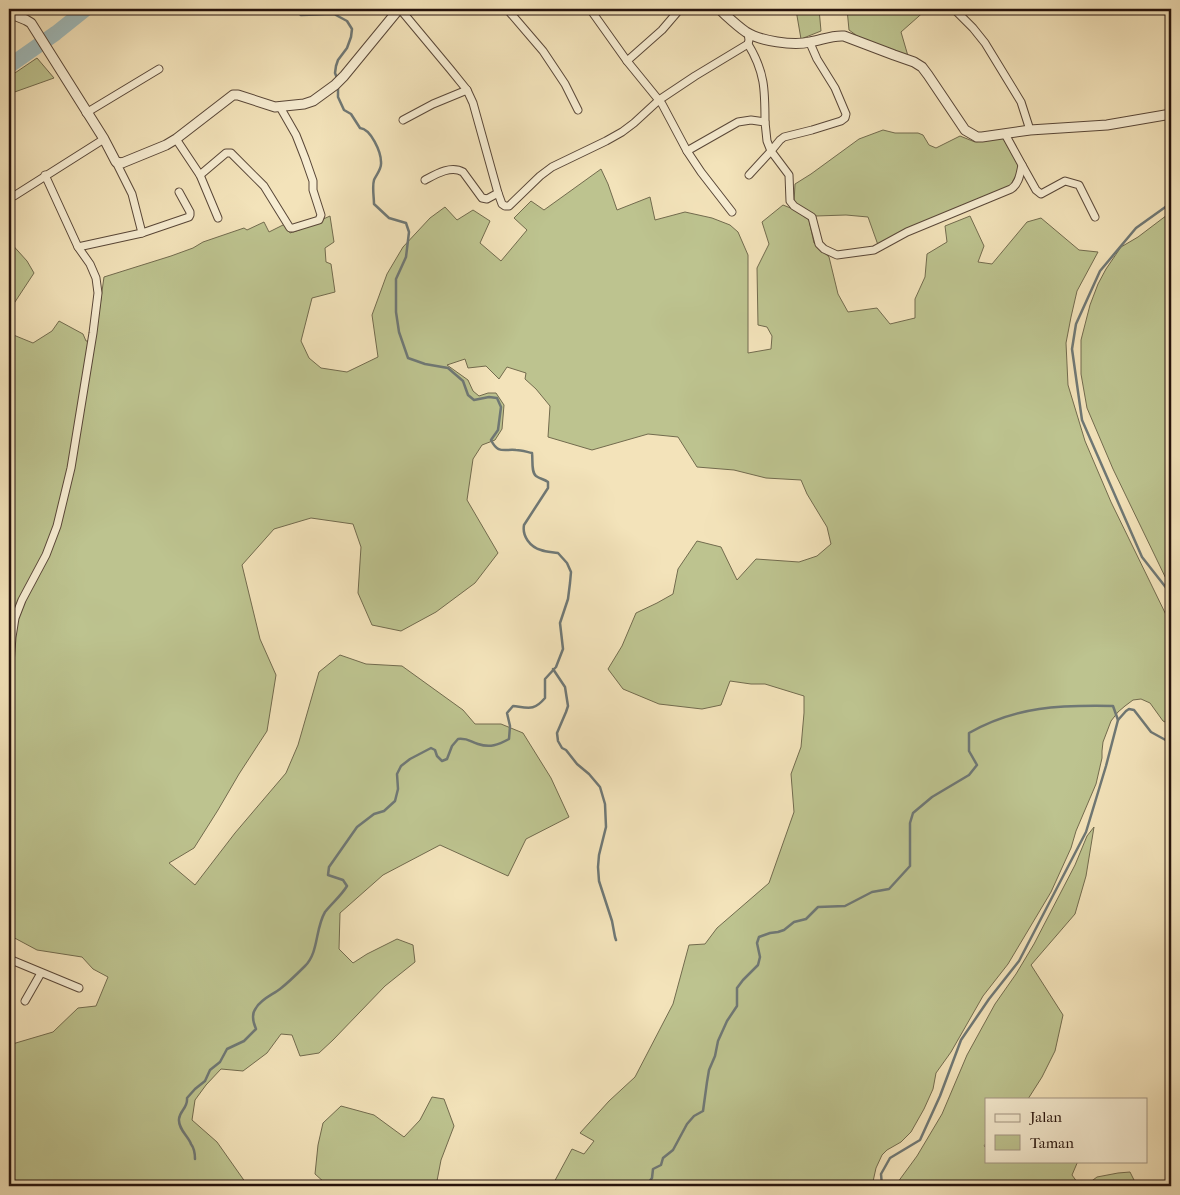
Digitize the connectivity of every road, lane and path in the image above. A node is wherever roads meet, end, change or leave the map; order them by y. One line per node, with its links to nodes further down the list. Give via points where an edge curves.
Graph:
1 (399, 9): 13 (street); 15 (street, via 335,85 308,103)
2 (507, 9): 16 (street, via 543,51)
3 (590, 9): 11 (street)
4 (680, 9): 11 (street)
5 (719, 9): 8 (street)
6 (954, 9): 21 (street, via 985,43 1021,102)
7 (9, 13): 17 (street, via 31,23)
8 (748, 33): 9 (street, via 788,43); 10 (street)
9 (810, 43): 22 (street, via 844,36 914,62 928,75 965,130 977,137); 26 (street, via 835,88 845,118 784,137)
10 (748, 44): 14 (street); 20 (street, via 760,67 765,88)
11 (627, 61): 14 (street)
12 (159, 70): 17 (street)
13 (467, 90): 19 (street); 34 (street)
14 (659, 100): 25 (street); 34 (street, via 622,132 552,167 509,206 502,204)
15 (280, 107): 24 (street, via 233,95); 30 (street, via 296,135 313,181 321,215 319,220 290,228 264,186 231,154 226,153)
16 (578, 110)
17 (86, 112): 23 (street)
18 (1171, 114): 21 (street, via 1107,126)
19 (403, 120)
20 (765, 122): 25 (street, via 738,122); 26 (street)
21 (1030, 130): 22 (street)
22 (1005, 134): 28 (street)
23 (104, 139): 27 (street); 29 (street)
24 (176, 139): 27 (street, via 122,163); 30 (street)
25 (687, 151): 36 (street)
26 (770, 151): 28 (street, via 789,175 792,204 812,216 819,244 837,255 878,248 906,232 1011,190 1018,181); 31 (street)
27 (116, 162): 39 (street, via 132,194)
28 (1022, 166): 37 (street, via 1040,194 1065,181 1079,185)
29 (45, 175): 35 (street); 40 (street)
30 (200, 175): 38 (street)
31 (749, 175)
32 (425, 180): 34 (street, via 454,169 462,172 482,198)
33 (179, 192): 39 (street, via 190,212 189,217)
34 (498, 193)
35 (14, 196)
36 (732, 212)
37 (1095, 217)
38 (218, 218)
39 (142, 233): 40 (street)
40 (78, 247): 41 (street, via 96,278 98,293 93,333 71,468 57,526 15,618)
41 (9, 678)
42 (10, 961): 43 (street)
43 (41, 973): 44 (street); 45 (street)
44 (79, 988)
45 (25, 1001)

